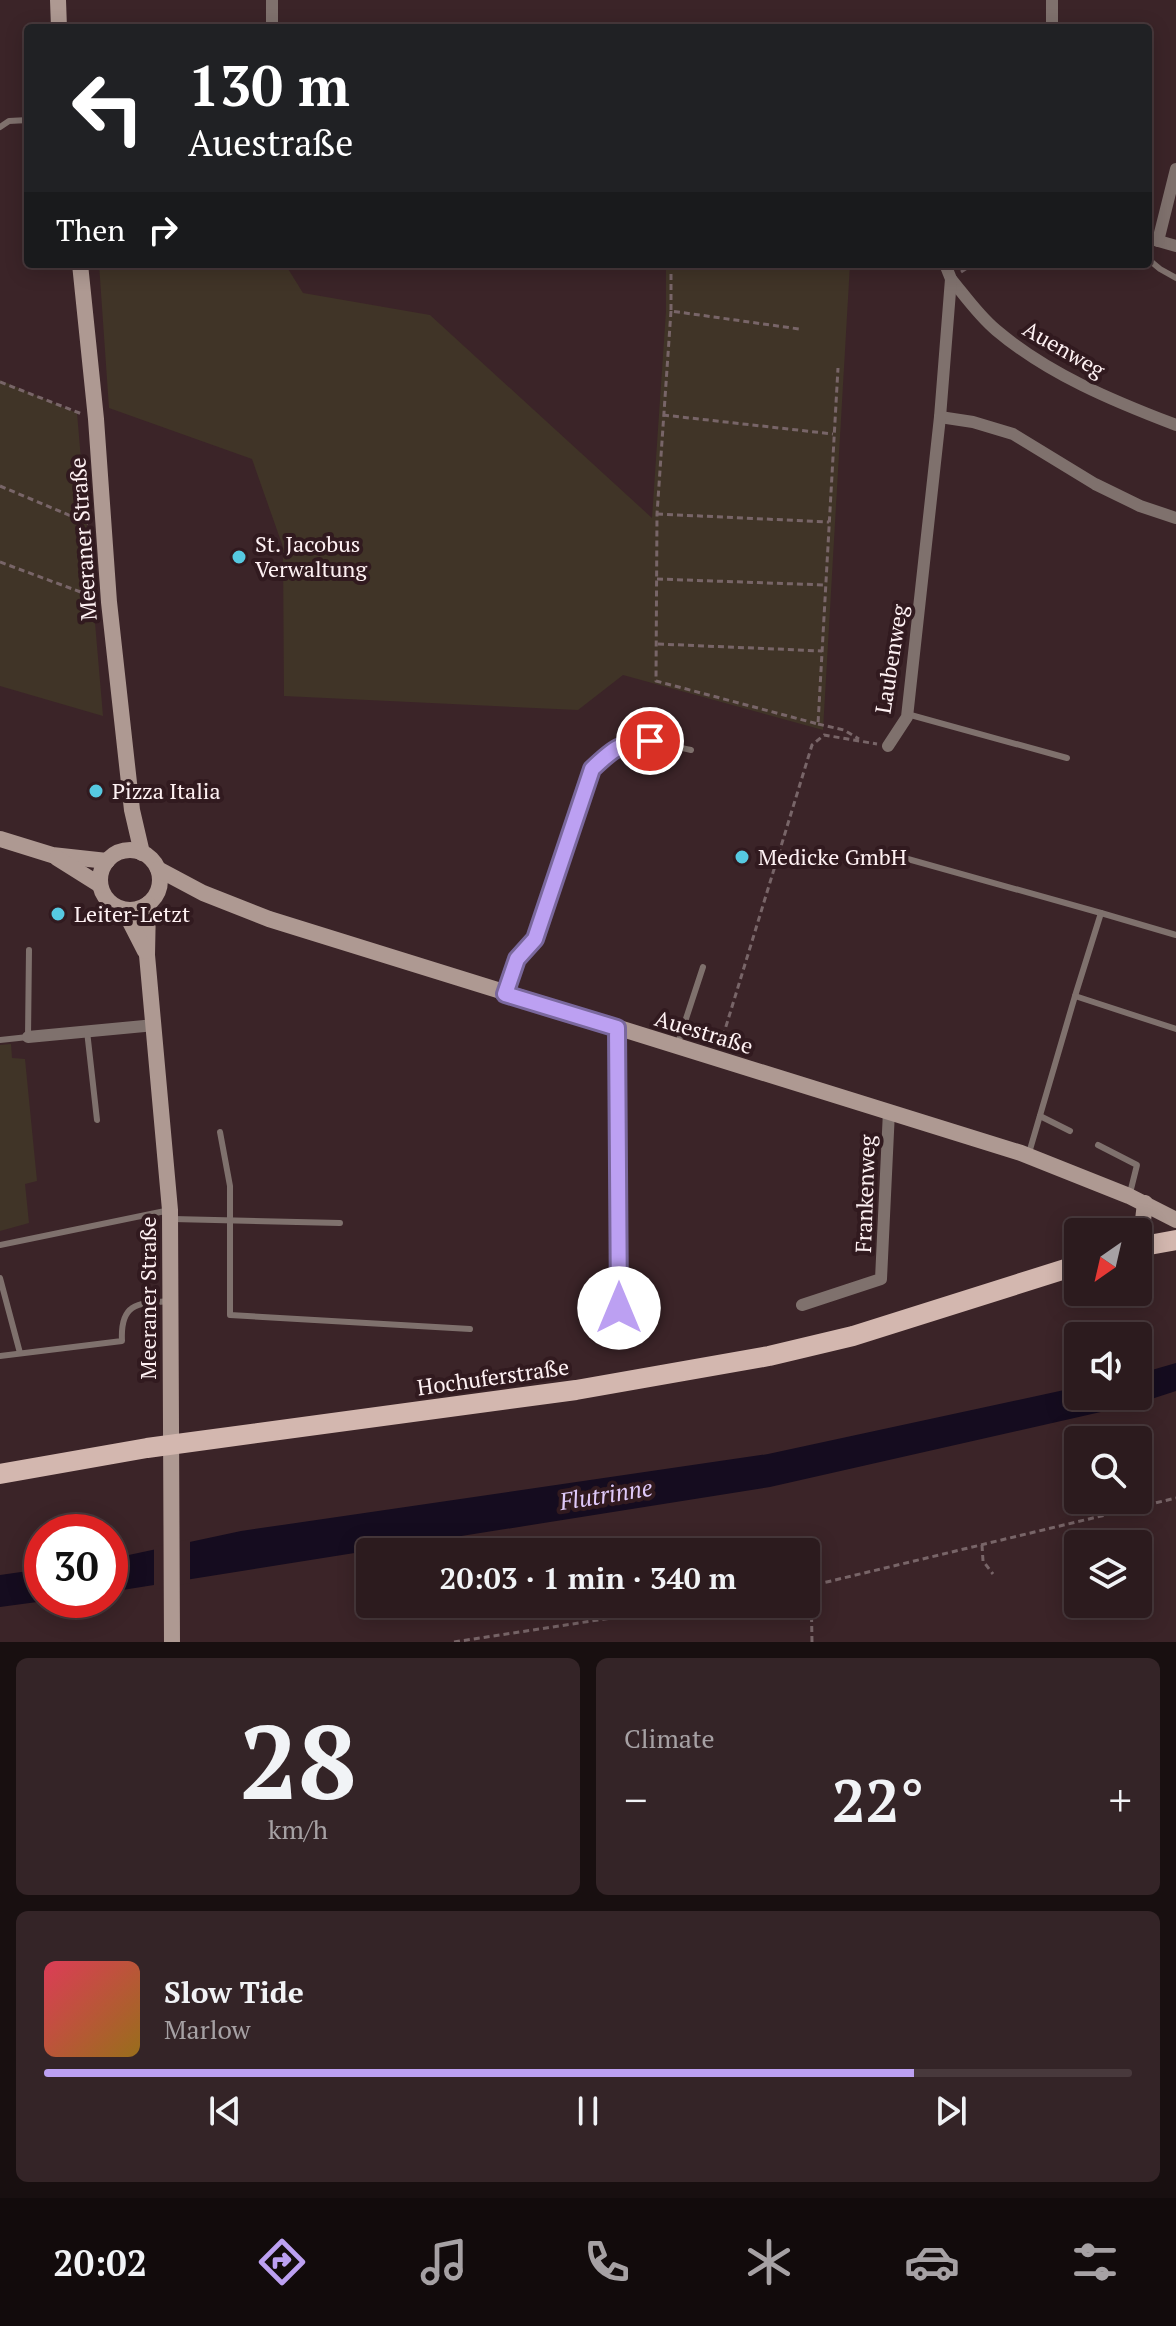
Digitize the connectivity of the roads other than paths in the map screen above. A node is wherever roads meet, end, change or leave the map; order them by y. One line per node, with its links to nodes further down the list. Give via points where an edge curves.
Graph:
1 (58, 0): 4 (street)
2 (272, 0): 5 (street)
3 (1052, 0): 6 (street)
4 (59, 24)
5 (272, 24)
6 (1052, 24)
7 (24, 120): 8 (lane)
8 (0, 127)
9 (1176, 169): 10 (street)
10 (1153, 240): 11 (street)
11 (1176, 246)
12 (1152, 262): 15 (lane)
13 (80, 268): 24 (street, Meeraner Straße)
14 (947, 268): 16 (street, Laubenweg)
15 (1176, 278)
16 (951, 279): 17 (street, Laubenweg); 18 (street, Auenweg, via 993,328 1022,350 1071,380)
17 (940, 417): 19 (street, via 1013,434 1095,484); 20 (street, Laubenweg)
18 (1176, 425)
19 (1176, 518)
20 (907, 714): 21 (street, Laubenweg); 23 (lane)
21 (888, 746)
22 (691, 750): 40 (lane, via 650,741 624,743 592,769 535,939 517,959)
23 (1067, 758)
24 (132, 810): 26 (street, Meeraner Straße); 29 (street, Meeraner Straße)
25 (0, 839): 28 (street)
26 (142, 853): 29 (street, via 124,851); 30 (street)
27 (890, 854): 35 (lane)
28 (52, 855): 29 (street); 31 (street)
29 (111, 857): 31 (street)
30 (158, 869): 32 (street, Auestraße); 33 (street)
31 (100, 885): 34 (street, via 107,900)
32 (203, 893): 33 (street, Auestraße); 40 (street, Auestraße)
33 (153, 898): 34 (street, via 140,908); 38 (street, Meeraner Straße)
34 (124, 910): 38 (street, Meeraner Straße)
35 (1101, 913): 36 (lane); 41 (lane)
36 (1176, 935)
37 (29, 950): 46 (lane)
38 (147, 955): 42 (street, Meeraner Straße)
39 (703, 967): 48 (lane)
40 (505, 994): 43 (street, Auestraße)
41 (1075, 996): 44 (lane); 50 (lane)
42 (155, 1025): 45 (street); 57 (street, Meeraner Straße)
43 (617, 1028): 48 (street, Auestraße); 69 (street)
44 (1176, 1029)
45 (87, 1031): 46 (street); 51 (lane)
46 (28, 1037): 47 (lane)
47 (0, 1040)
48 (677, 1046): 49 (street, Auestraße)
49 (889, 1111): 55 (street, Auestraße); 68 (street, Frankenweg, via 881,1279)
50 (1040, 1116): 52 (lane); 55 (lane)
51 (97, 1120)
52 (1070, 1131)
53 (220, 1132): 59 (lane)
54 (1098, 1145): 56 (lane, via 1137,1165)
55 (1028, 1156): 56 (street, Auestraße)
56 (1137, 1200): 58 (street); 60 (street, Auestraße)
57 (170, 1215): 59 (lane); 64 (lane); 67 (street, Meeraner Straße)
58 (1138, 1218)
59 (231, 1220): 61 (lane); 70 (lane, via 230,1315)
60 (1176, 1220)
61 (340, 1223)
62 (1176, 1240): 63 (main road)
63 (1152, 1244)
64 (0, 1245)
65 (1064, 1269): 73 (main road, Hochuferstraße, via 853,1336 769,1356 576,1390)
66 (0, 1278): 71 (lane)
67 (170, 1301): 71 (lane, via 139,1303 126,1312 122,1341); 73 (street, Meeraner Straße)
68 (802, 1305)
69 (619, 1308)
70 (470, 1329)
71 (20, 1353): 72 (lane)
72 (0, 1356)
73 (170, 1445): 74 (main road, Hochuferstraße); 75 (street, Meeraner Straße)
74 (0, 1474)
75 (172, 1642)

